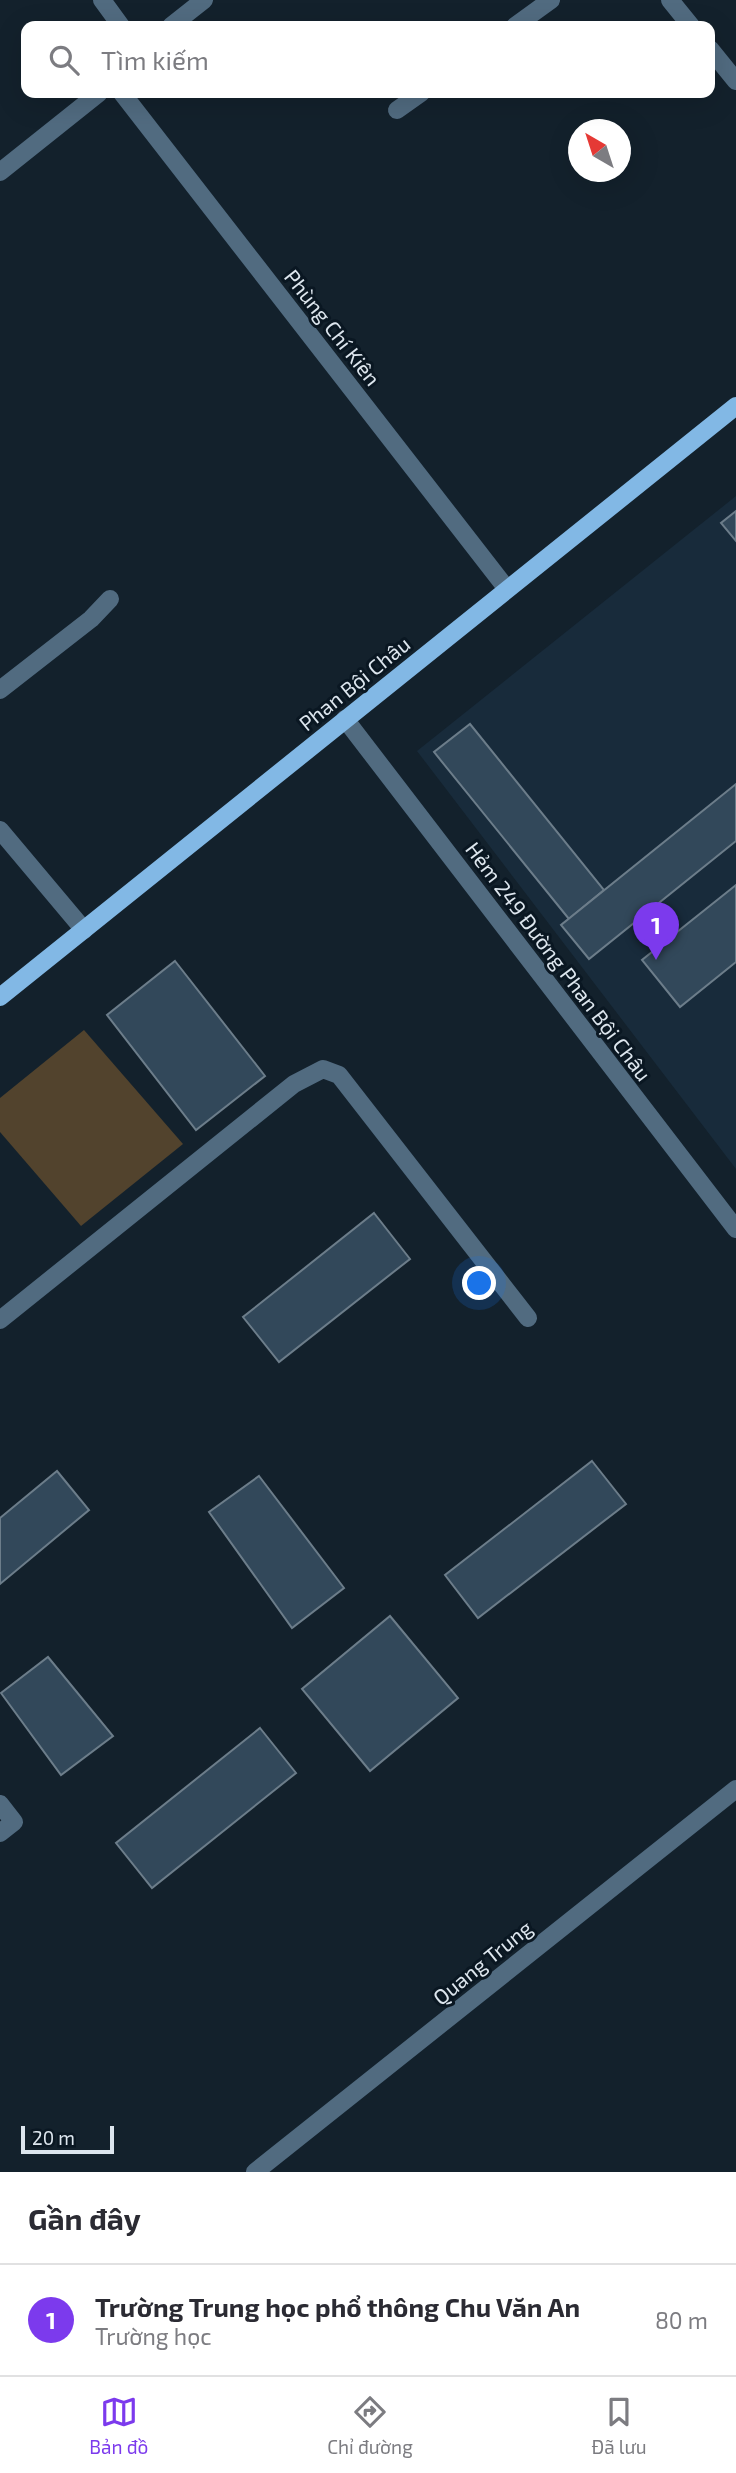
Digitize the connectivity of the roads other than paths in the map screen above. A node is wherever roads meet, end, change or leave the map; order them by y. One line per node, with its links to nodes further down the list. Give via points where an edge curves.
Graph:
1 (102, 0): 5 (street)
2 (204, 0): 6 (street)
3 (551, 0): 7 (street)
4 (670, 0): 8 (street)
5 (117, 21)
6 (177, 21)
7 (522, 21)
8 (687, 21)
9 (715, 55): 10 (street)
10 (736, 81)
11 (93, 98): 15 (street)
12 (126, 98): 17 (street, Phùng Chí Kiên)
13 (414, 98): 14 (street)
14 (397, 110)
15 (0, 172)
16 (736, 405): 17 (main road, Phan Bội Châu)
17 (508, 589): 20 (main road, Phan Bội Châu)
18 (110, 599): 19 (street)
19 (0, 690)
20 (345, 719): 22 (main road, Phan Bội Châu); 24 (street, Hẻm 249 Đường Phan Bội Châu)
21 (0, 830): 22 (street)
22 (84, 930): 23 (main road, Phan Bội Châu)
23 (0, 997)
24 (736, 1229)
25 (527, 1318): 26 (street, via 340,1075 323,1069 294,1084)
26 (0, 1320)
27 (736, 1788): 30 (street, Quang Trung)
28 (0, 1804): 29 (street, via 14,1822)
29 (0, 1833)
30 (256, 2172)

